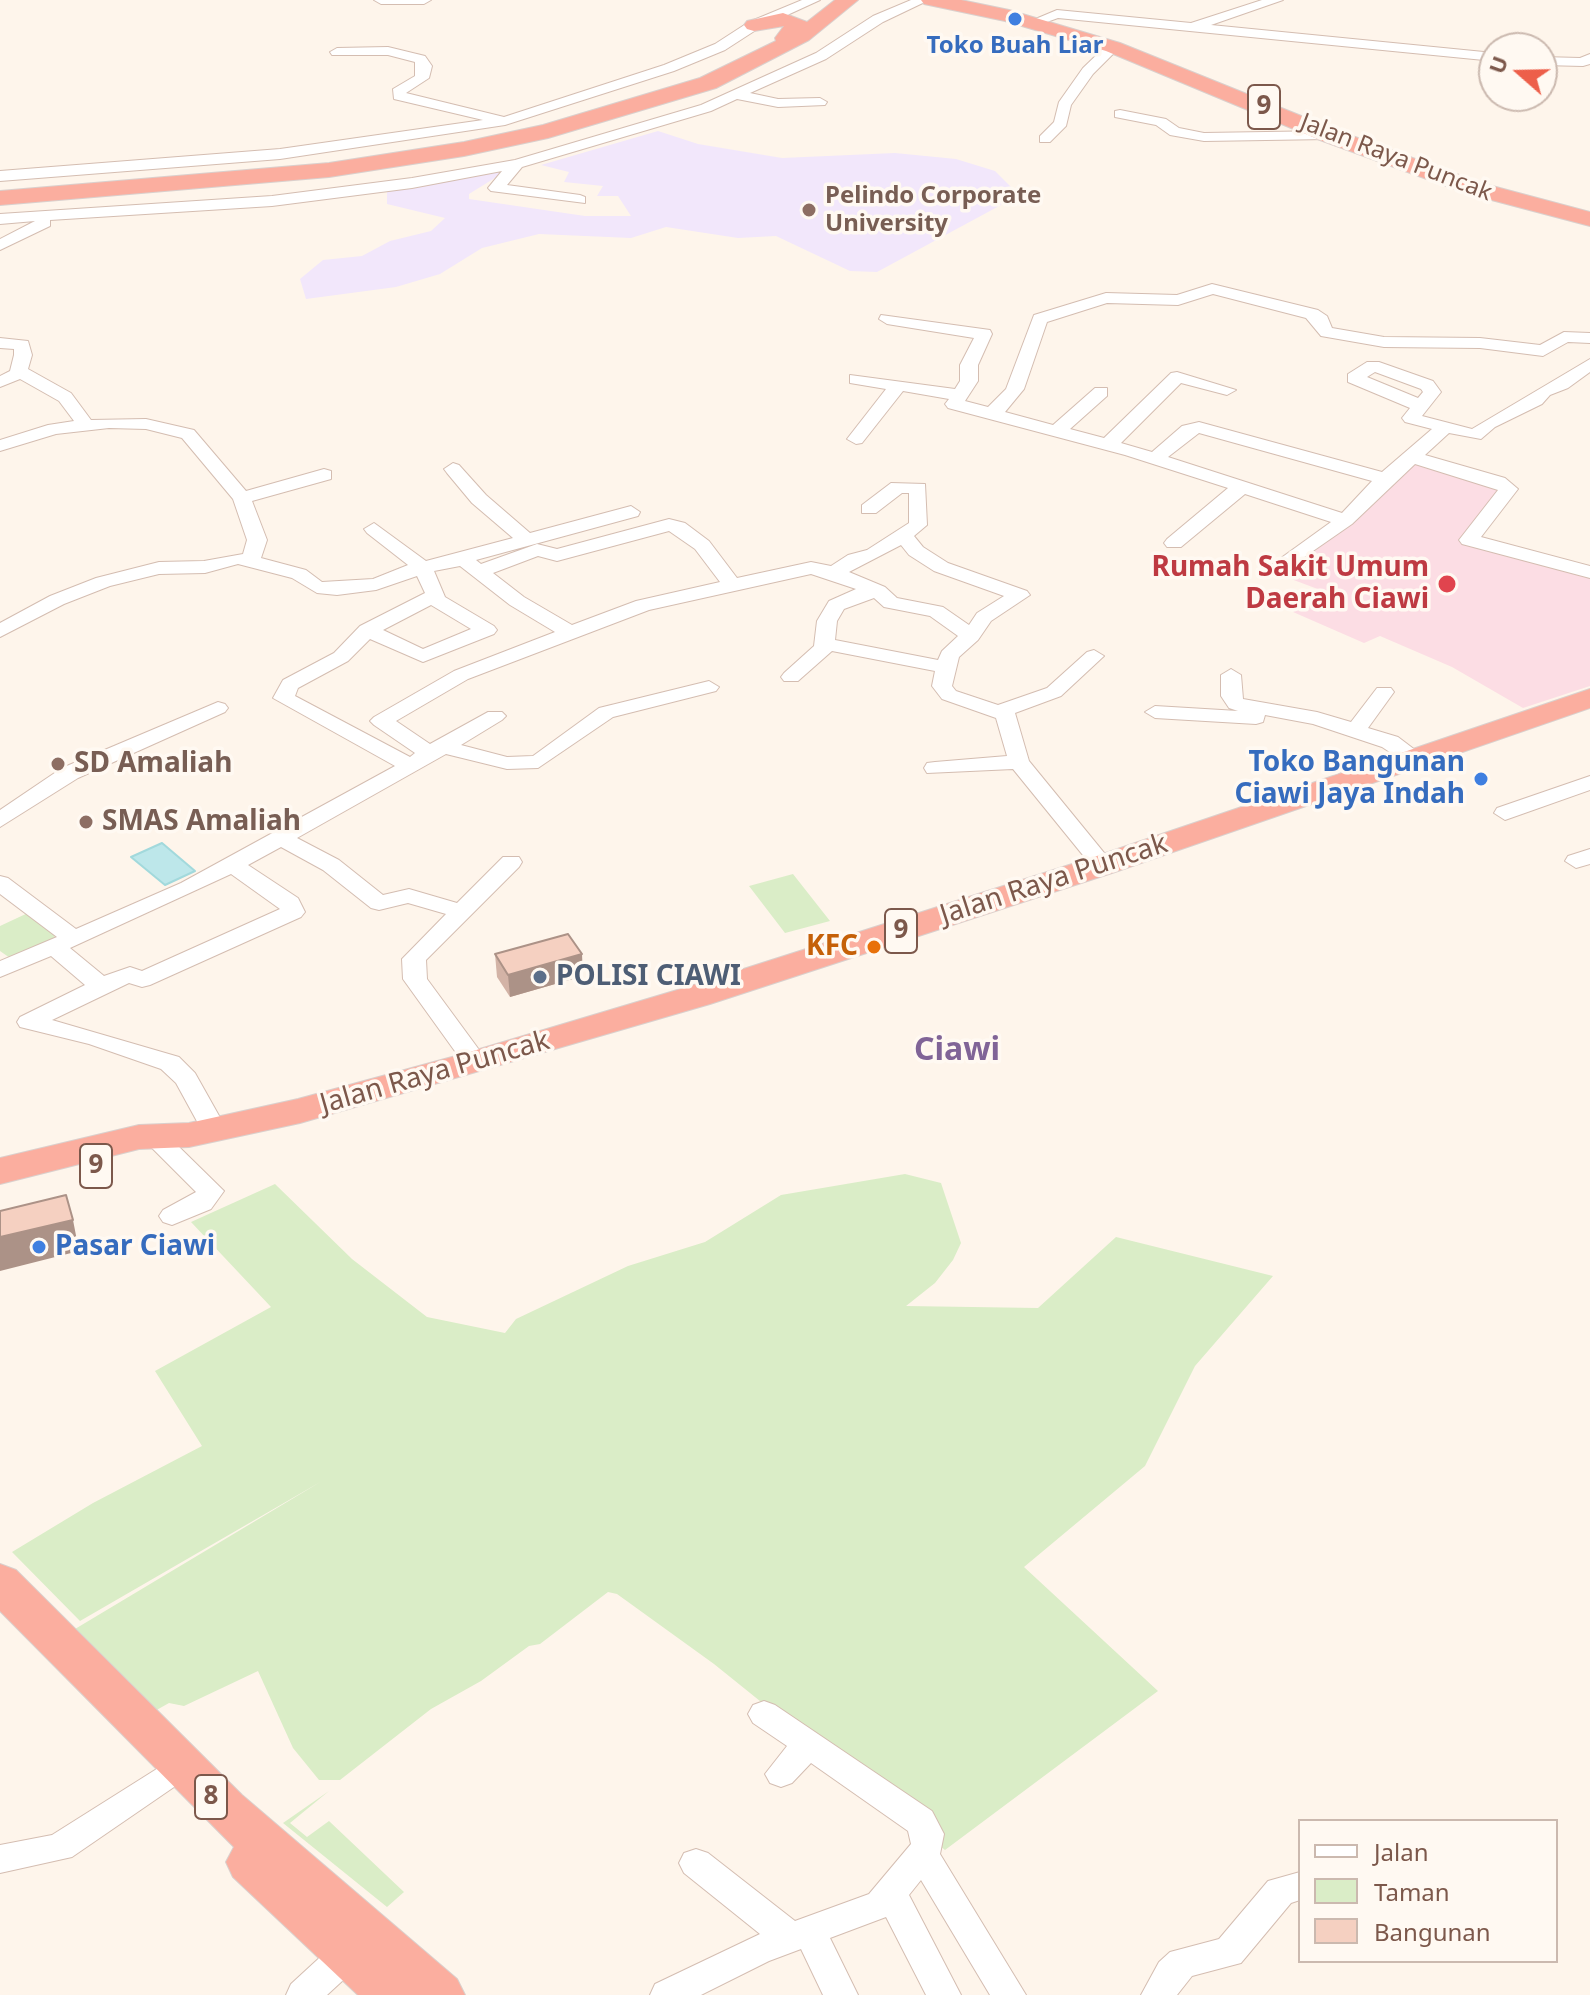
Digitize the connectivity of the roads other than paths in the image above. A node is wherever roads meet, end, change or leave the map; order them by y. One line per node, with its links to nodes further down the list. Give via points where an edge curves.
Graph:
1 (381, 0): 2 (street)
2 (424, 0)
3 (813, 0): 10 (street)
4 (833, 0): 12 (highway)
5 (848, 0): 19 (highway, via 819,26 761,60 691,90)
6 (922, 0): 18 (street)
7 (934, 0): 9 (highway, Jalan Raya Puncak / 9)
8 (1276, 0): 11 (street, via 1208,18)
9 (1033, 23): 11 (street, via 1057,14); 13 (highway, Jalan Raya Puncak / 9)
10 (754, 25): 12 (highway, via 783,19 797,23); 22 (street, via 720,47 669,68)
11 (1192, 28): 15 (street)
12 (785, 38): 19 (highway)
13 (1113, 47): 23 (highway, Jalan Raya Puncak / 9); 24 (street, via 1088,71 1064,105 1061,123)
14 (337, 52): 22 (street, via 384,51 420,59 425,66 422,78 399,96)
15 (1478, 55)
16 (1558, 61): 17 (street)
17 (1588, 62)
18 (736, 95): 20 (street, via 778,103); 25 (street)
19 (652, 99): 27 (highway, via 548,131 383,163)
20 (820, 102)
21 (1120, 114): 23 (street, via 1204,137)
22 (505, 121): 26 (street, via 280,154)
23 (1328, 135): 31 (highway, Jalan Raya Puncak / 9, via 1500,197)
24 (1045, 139)
25 (517, 164): 28 (street, via 496,188); 29 (street, via 272,201)
26 (0, 176)
27 (0, 198)
28 (580, 200)
29 (60, 217): 30 (street); 32 (street)
30 (0, 219)
31 (1590, 219)
32 (0, 245)
33 (887, 319): 43 (street, via 984,334)
34 (1590, 338): 45 (street, via 1564,337 1543,351 1480,343 1384,342 1327,332 1312,314 1212,289 1178,300 1106,298 1040,319 1015,389)
35 (0, 343): 37 (street, via 22,345)
36 (1590, 364): 47 (street, via 1479,434)
37 (20, 372): 39 (street); 46 (street, via 65,397)
38 (856, 379): 40 (street)
39 (0, 382)
40 (897, 387): 43 (street); 49 (street)
41 (1227, 390): 50 (street, via 1177,377)
42 (1101, 392): 48 (street)
43 (959, 395): 45 (street, via 952,403)
44 (1419, 405): 47 (street, via 1411,418)
45 (989, 414): 48 (street)
46 (85, 424): 51 (street); 58 (street, via 137,423 188,434)
47 (1443, 429): 52 (street)
48 (1056, 432): 50 (street)
49 (856, 439)
50 (1109, 444): 53 (street)
51 (0, 446)
52 (1412, 457): 56 (street); 71 (street, via 1508,486 1510,492 1469,540)
53 (1156, 458): 56 (street, via 1199,427); 57 (street)
54 (453, 469): 64 (street)
55 (324, 475): 58 (street)
56 (1385, 479): 61 (street)
57 (1244, 485): 61 (street); 65 (street)
58 (242, 498): 67 (street, via 257,540)
59 (869, 509): 63 (street, via 898,487 918,488 920,522)
60 (631, 512): 64 (street)
61 (1345, 520): 69 (street)
62 (374, 529): 68 (street)
63 (901, 533): 72 (street, via 874,554); 79 (street, via 916,551 941,567 1020,595 984,617)
64 (524, 538): 66 (street)
65 (1174, 543)
66 (456, 559): 68 (street); 70 (street)
67 (251, 560): 68 (street, via 328,588 376,584); 77 (street, via 130,574 57,600)
68 (422, 567): 75 (street, via 435,590)
69 (1277, 570)
70 (479, 571): 73 (street, via 539,550 557,555 669,525 702,545); 78 (street)
71 (1590, 572)
72 (834, 573): 73 (street, via 811,568); 74 (street)
73 (732, 585): 78 (street, via 643,605)
74 (878, 591): 79 (street, via 893,603 936,611); 80 (street, via 836,605 827,621)
75 (433, 598): 76 (street); 76 (street, via 487,630 423,656)
76 (367, 630): 94 (street, via 342,655 295,680 284,694 288,703)
77 (0, 631)
78 (573, 634): 94 (street, via 461,675 381,721)
79 (971, 636): 82 (street, via 952,651)
80 (826, 644): 82 (street); 84 (street)
81 (1094, 656): 89 (street, via 1054,692)
82 (944, 667): 89 (street, via 942,686 949,695)
83 (1231, 675): 91 (street, via 1236,704)
84 (791, 677)
85 (709, 687): 94 (street, via 606,712 538,762)
86 (1384, 692): 93 (street)
87 (1588, 700): 95 (highway, Jalan Raya Puncak / 9)
88 (218, 708): 100 (street, via 70,773)
89 (1002, 711): 96 (street)
90 (1155, 712): 91 (street, via 1256,718)
91 (1300, 712): 93 (street)
92 (495, 716): 94 (street)
93 (1356, 730): 95 (street)
94 (426, 755): 101 (street)
95 (1416, 759): 104 (highway, Jalan Raya Puncak / 9)
96 (1019, 762): 97 (street); 104 (street)
97 (935, 768)
98 (1590, 783): 99 (street)
99 (1505, 813)
100 (0, 820)
101 (280, 838): 103 (street); 106 (street, via 331,865 379,903 409,896)
102 (511, 862): 106 (street)
103 (233, 865): 107 (street); 109 (street, via 290,903 293,912 142,980 130,974)
104 (1103, 865): 110 (highway, Jalan Raya Puncak / 9)
105 (0, 883): 107 (street)
106 (463, 912): 110 (street, via 419,952 413,972)
107 (63, 942): 108 (street); 109 (street)
108 (0, 970)
109 (101, 986): 111 (street, via 29,1022 170,1063 186,1079)
110 (476, 1062): 111 (highway, Jalan Raya Puncak / 9)
111 (189, 1138): 112 (highway, 9, via 139,1137); 113 (highway, 9, via 144,1156); 114 (street, via 211,1191 202,1203)
112 (0, 1171)
113 (0, 1189)
114 (172, 1216)
115 (0, 1582): 127 (highway, 8)
116 (0, 1612): 120 (highway, 8)
117 (764, 1714): 118 (street)
118 (809, 1744): 119 (street); 121 (street, via 920,1821 929,1841)
119 (781, 1774)
120 (163, 1778): 122 (street, via 60,1847); 127 (highway, 8)
121 (923, 1855): 125 (street); 134 (street)
122 (0, 1859)
123 (696, 1863): 126 (street)
124 (1298, 1886): 135 (street, via 1280,1891 1229,1952 1182,1963)
125 (891, 1894): 126 (street, via 868,1911); 133 (street)
126 (801, 1935): 131 (street, via 713,1969); 132 (street)
127 (359, 1943): 128 (street); 129 (highway, 8); 130 (highway, 8)
128 (303, 1995)
129 (393, 1995)
130 (439, 1995)
131 (667, 1995)
132 (841, 1995)
133 (944, 1995)
134 (1009, 1995)
135 (1158, 1995)

